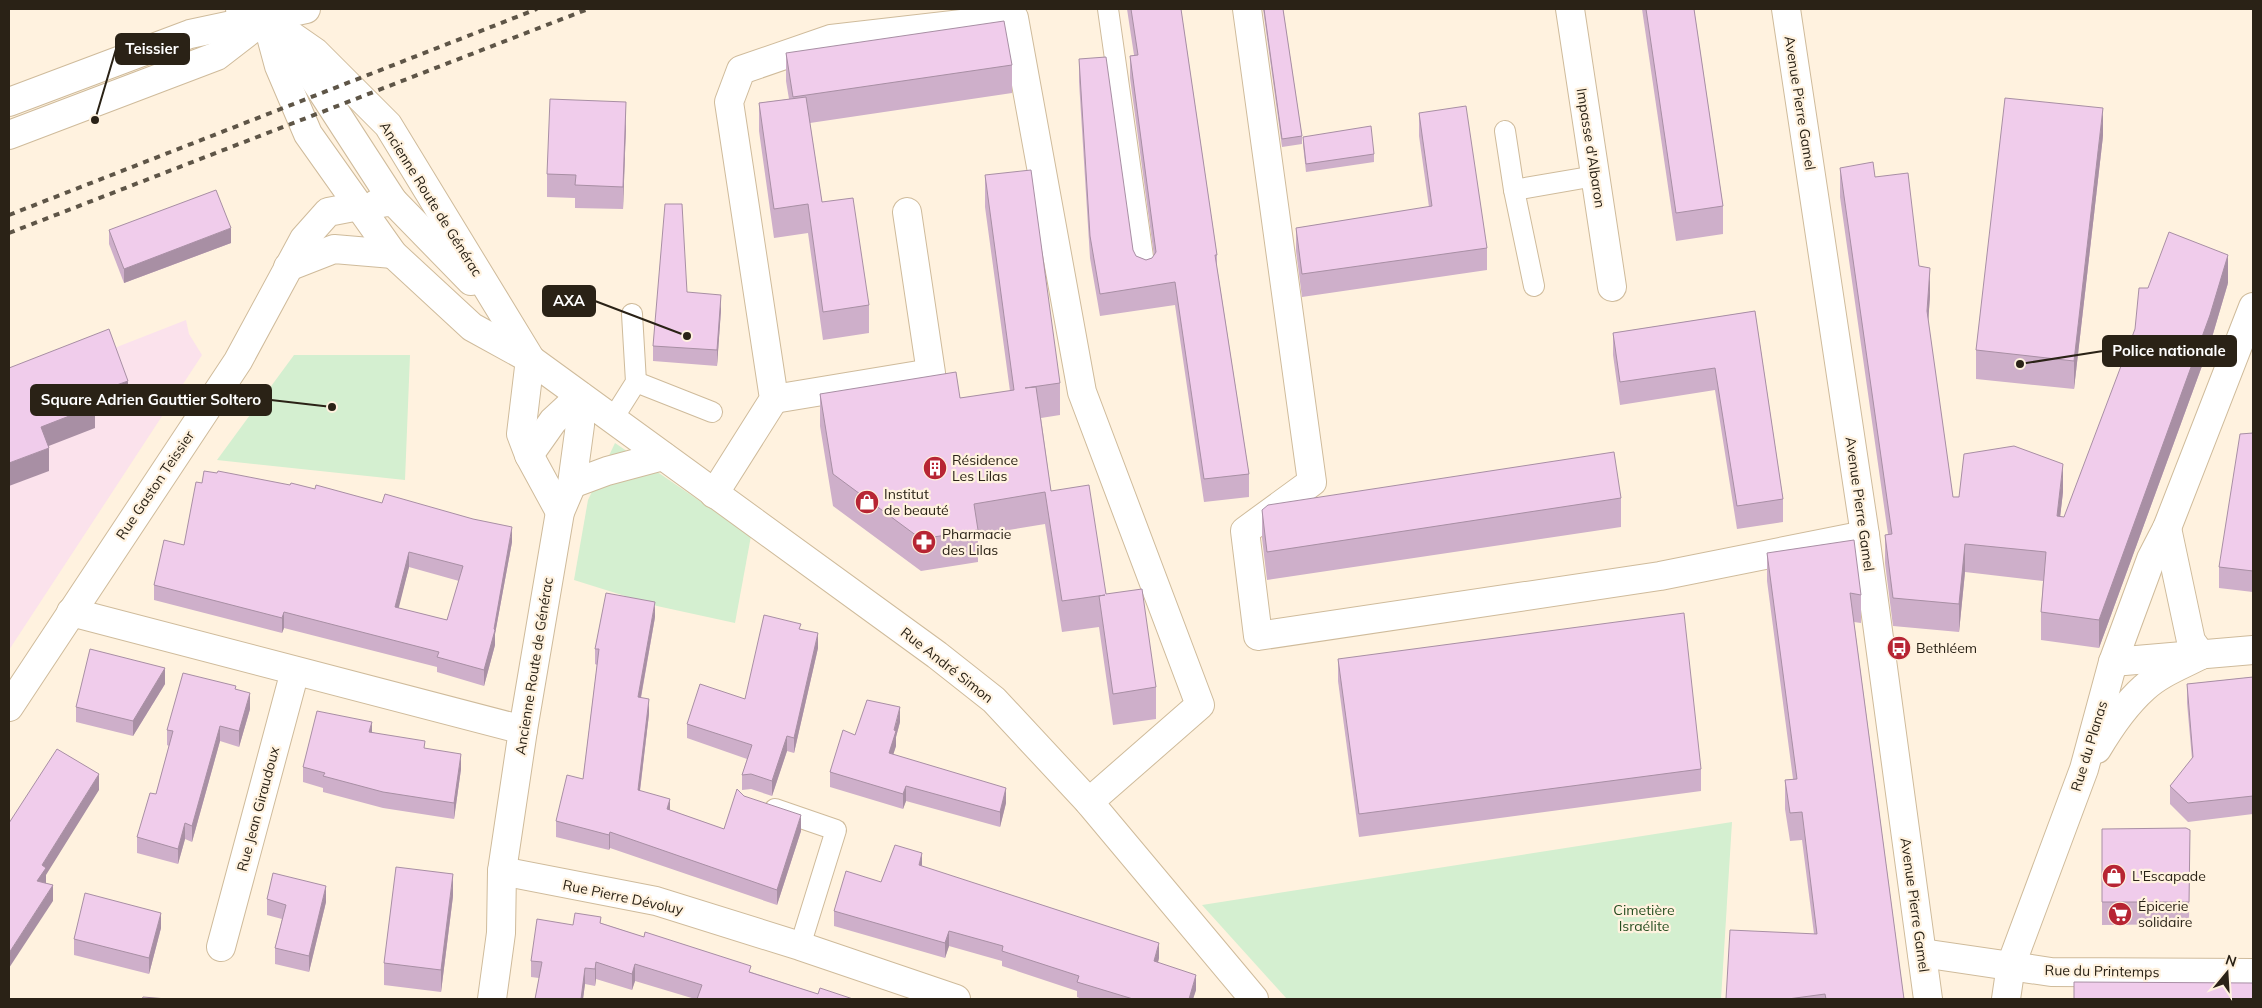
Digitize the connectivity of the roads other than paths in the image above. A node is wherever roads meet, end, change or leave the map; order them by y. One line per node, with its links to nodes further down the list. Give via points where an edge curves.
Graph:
1 (240, 9): 7 (street)
2 (306, 9): 7 (street)
3 (1108, 9): 18 (lane)
4 (1247, 9): 36 (street, via 1312,482 1245,531 1258,636 1660,576)
5 (1570, 9): 11 (street, Impasse d'Albaron)
6 (1786, 9): 36 (street, Avenue Pierre Gamel)
7 (267, 12): 8 (street, via 190,34); 10 (street, via 216,56); 13 (street, Ancienne Route de Générac); 14 (street, Ancienne Route de Générac, via 279,66 308,134); 22 (street, Ancienne Route de Générac, via 315,52 388,126)
8 (9, 102)
9 (1505, 131): 12 (lane)
10 (9, 135)
11 (1595, 176): 12 (lane); 20 (street, Impasse d'Albaron)
12 (1514, 190): 19 (lane)
13 (393, 201): 14 (street); 22 (street, Ancienne Route de Générac)
14 (359, 206): 16 (street, Ancienne Route de Générac); 17 (street, Rue Gaston Teissier, via 328,212 304,239)
15 (907, 212): 27 (street, via 930,373)
16 (393, 254): 17 (street, via 334,250); 24 (street, Ancienne Route de Générac, via 472,327)
17 (288, 267): 37 (street, Rue Gaston Teissier, via 238,361)
18 (1145, 272)
19 (1534, 286)
20 (1612, 287)
21 (2253, 307): 35 (street, Rue du Planas)
22 (499, 309): 24 (street, Ancienne Route de Générac)
23 (632, 314): 25 (lane)
24 (530, 359): 26 (street, Ancienne Route de Générac); 30 (street, via 521,434)
25 (636, 382): 28 (lane); 29 (lane)
26 (580, 396): 29 (street, Rue André Simon); 30 (street, via 553,421); 32 (street, Ancienne Route de Générac, via 580,425)
27 (774, 399): 33 (street); 45 (street, via 729,102 742,70 831,39 1014,18 1082,392 1200,705)
28 (712, 412)
29 (612, 420): 31 (street, Rue André Simon)
30 (529, 455): 34 (street)
31 (662, 456): 32 (street); 33 (street, Rue André Simon)
32 (572, 484): 34 (street, Ancienne Route de Générac)
33 (714, 494): 45 (street, Rue André Simon, via 994,700)
34 (560, 512): 43 (street, Ancienne Route de Générac)
35 (2167, 528): 39 (street, via 2191,641); 40 (street, Rue du Planas, via 2151,560)
36 (1865, 535): 50 (street, Avenue Pierre Gamel)
37 (71, 612): 41 (street); 42 (street, Rue Gaston Teissier)
38 (2253, 650): 39 (street)
39 (2201, 655): 40 (street); 44 (street, via 2144,688 2112,725)
40 (2113, 662): 44 (street, Rue du Planas)
41 (295, 671): 43 (street); 49 (street, Rue Jean Giraudoux)
42 (9, 707)
43 (523, 730): 47 (street, Ancienne Route de Générac)
44 (2084, 769): 51 (street, Rue du Planas)
45 (1089, 802): 55 (street, Rue André Simon)
46 (757, 803): 48 (lane, via 836,830)
47 (502, 871): 48 (street, Rue Pierre Dévoluy, via 656,901); 53 (street, Ancienne Route de Générac, via 502,933)
48 (800, 946): 54 (street, Rue Pierre Dévoluy)
49 (221, 947)
50 (1922, 953): 51 (street, Rue du Printemps); 56 (street, Avenue Pierre Gamel)
51 (2011, 965): 52 (street, Rue du Printemps, via 2051,972); 57 (street, Rue du Planas); 58 (street, Rue du Planas)
52 (2253, 972)
53 (492, 999)
54 (956, 999)
55 (1254, 999)
56 (1928, 999)
57 (1989, 999)
58 (2006, 999)

